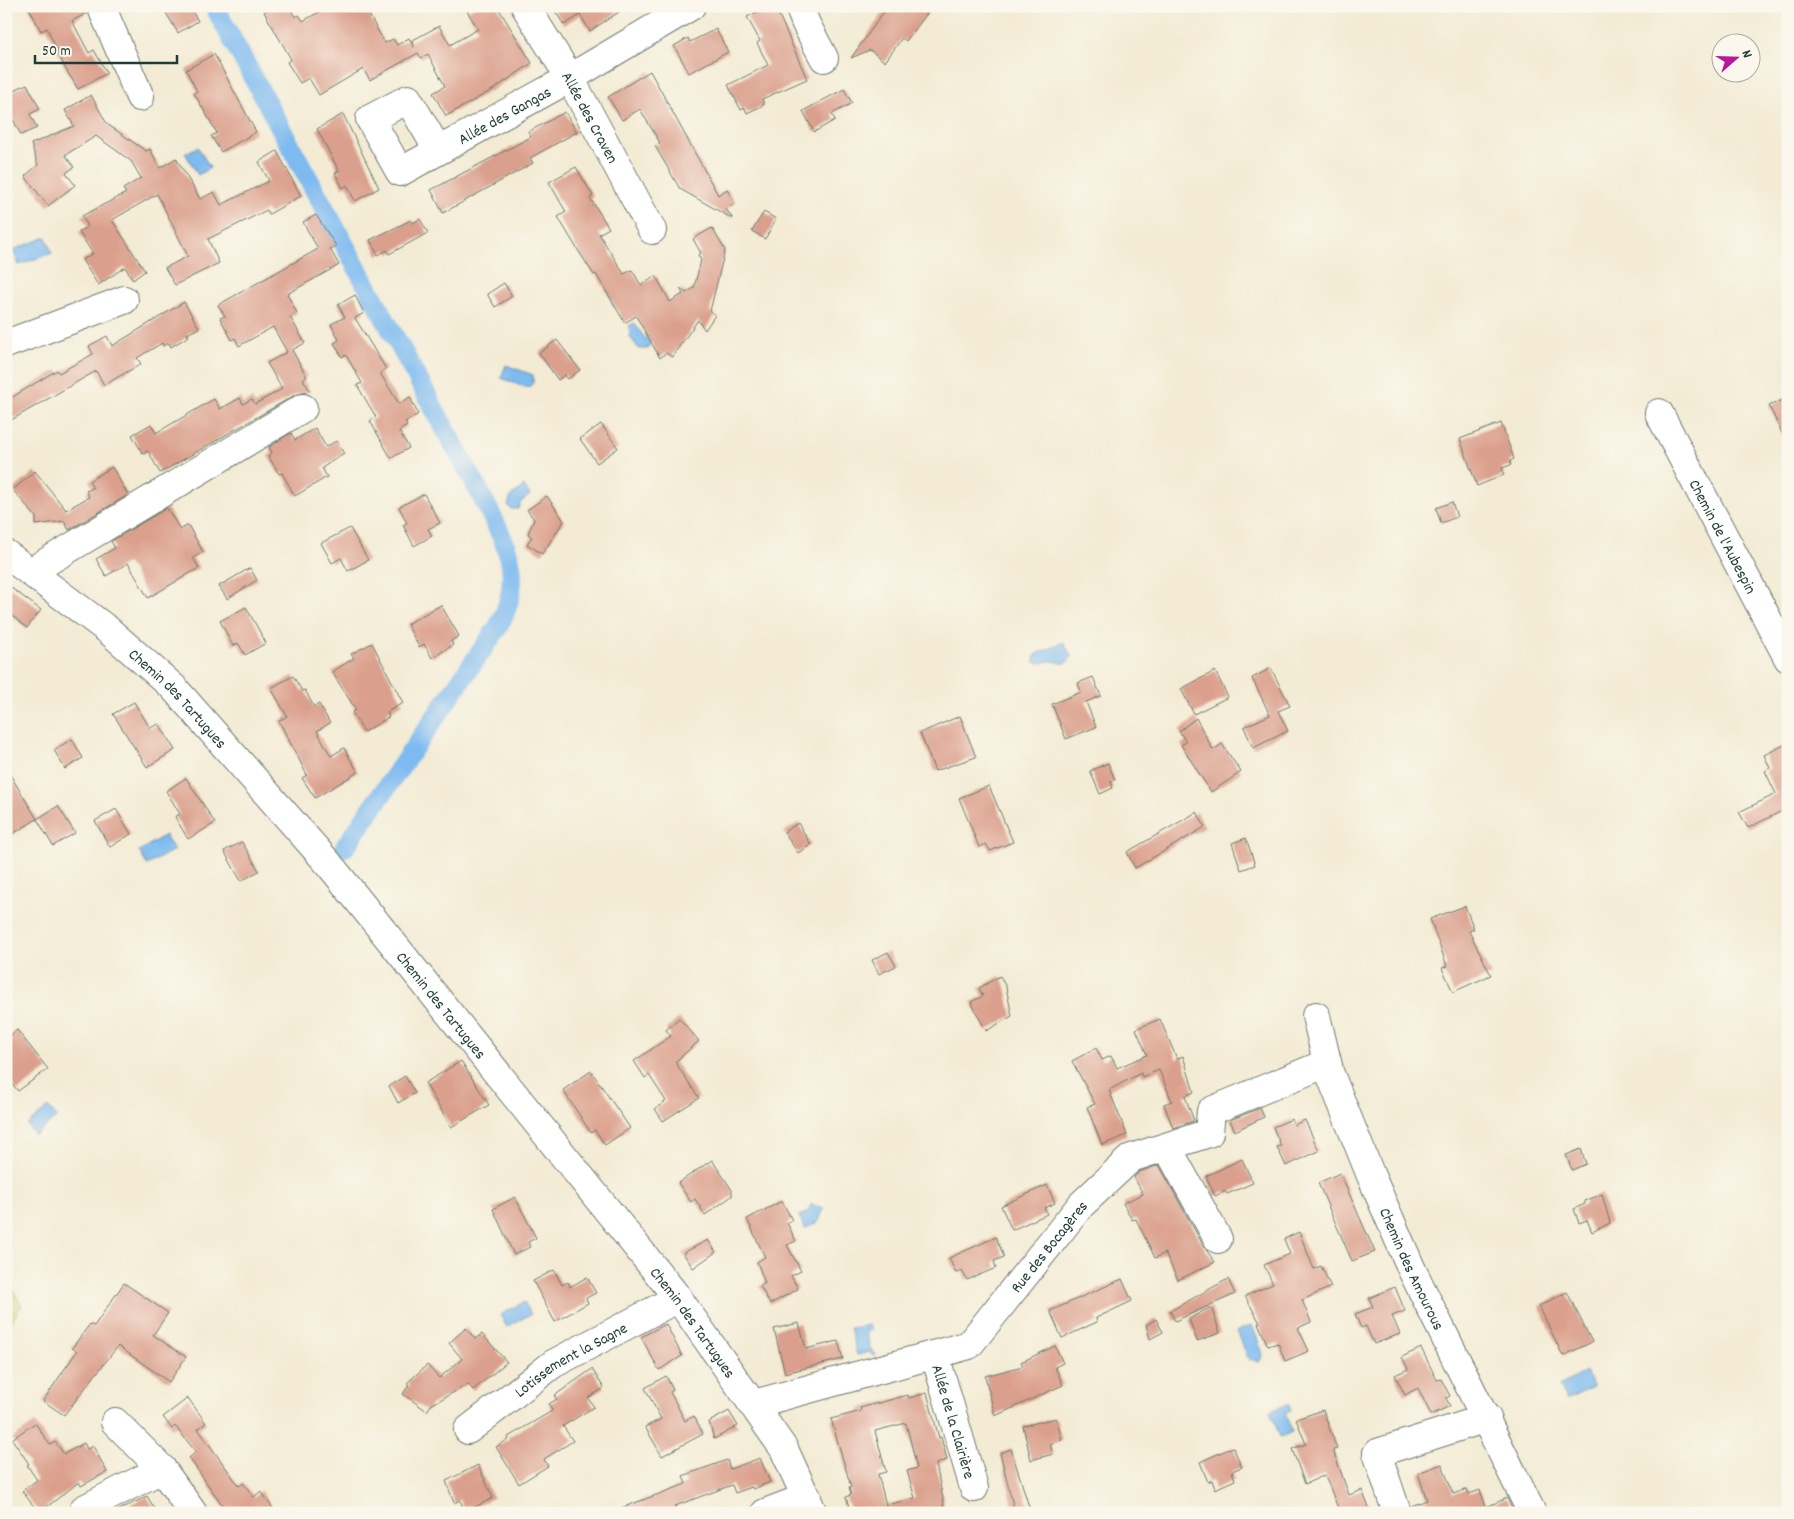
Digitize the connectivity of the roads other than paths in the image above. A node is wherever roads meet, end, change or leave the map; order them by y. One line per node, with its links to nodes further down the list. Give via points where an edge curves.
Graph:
1 (101, 6): 7 (street)
2 (525, 6): 6 (street, Allée des Craven)
3 (691, 6): 6 (street, Allée des Gangas)
4 (799, 6): 5 (street)
5 (824, 58)
6 (570, 78): 8 (street, Allée des Gangas); 9 (street, Allée des Craven)
7 (140, 97)
8 (438, 150)
9 (652, 230)
10 (124, 300): 11 (street)
11 (6, 344)
12 (303, 408): 15 (street)
13 (1659, 413): 16 (street, Chemin de l'Aubespin)
14 (6, 554): 15 (street, Chemin des Tartugues)
15 (30, 572): 21 (street, Chemin des Tartugues, via 108,630 173,687 329,864)
16 (1788, 658)
17 (1316, 1016): 18 (street, Chemin des Amourous)
18 (1327, 1063): 19 (street, Rue des Bocagères, via 1211,1111 1209,1133); 24 (street, Chemin des Amourous, via 1412,1270)
19 (1167, 1147): 20 (street); 22 (street, Rue des Bocagères, via 1131,1158 1081,1205 969,1345)
20 (1218, 1239)
21 (678, 1298): 23 (street, Chemin des Tartugues); 26 (street, Lotissement la Sagne, via 553,1364)
22 (935, 1355): 23 (street, Rue des Bocagères); 28 (street, Allée de la Clairière)
23 (754, 1404): 29 (street, Chemin des Tartugues, via 784,1449)
24 (1487, 1418): 33 (street, via 1377,1453); 34 (street, Chemin des Amourous)
25 (115, 1422): 27 (street)
26 (468, 1430)
27 (162, 1469): 30 (street); 31 (street)
28 (974, 1488)
29 (810, 1505): 32 (street)
30 (84, 1509)
31 (192, 1513)
32 (765, 1513)
33 (1397, 1513)
34 (1532, 1513)

